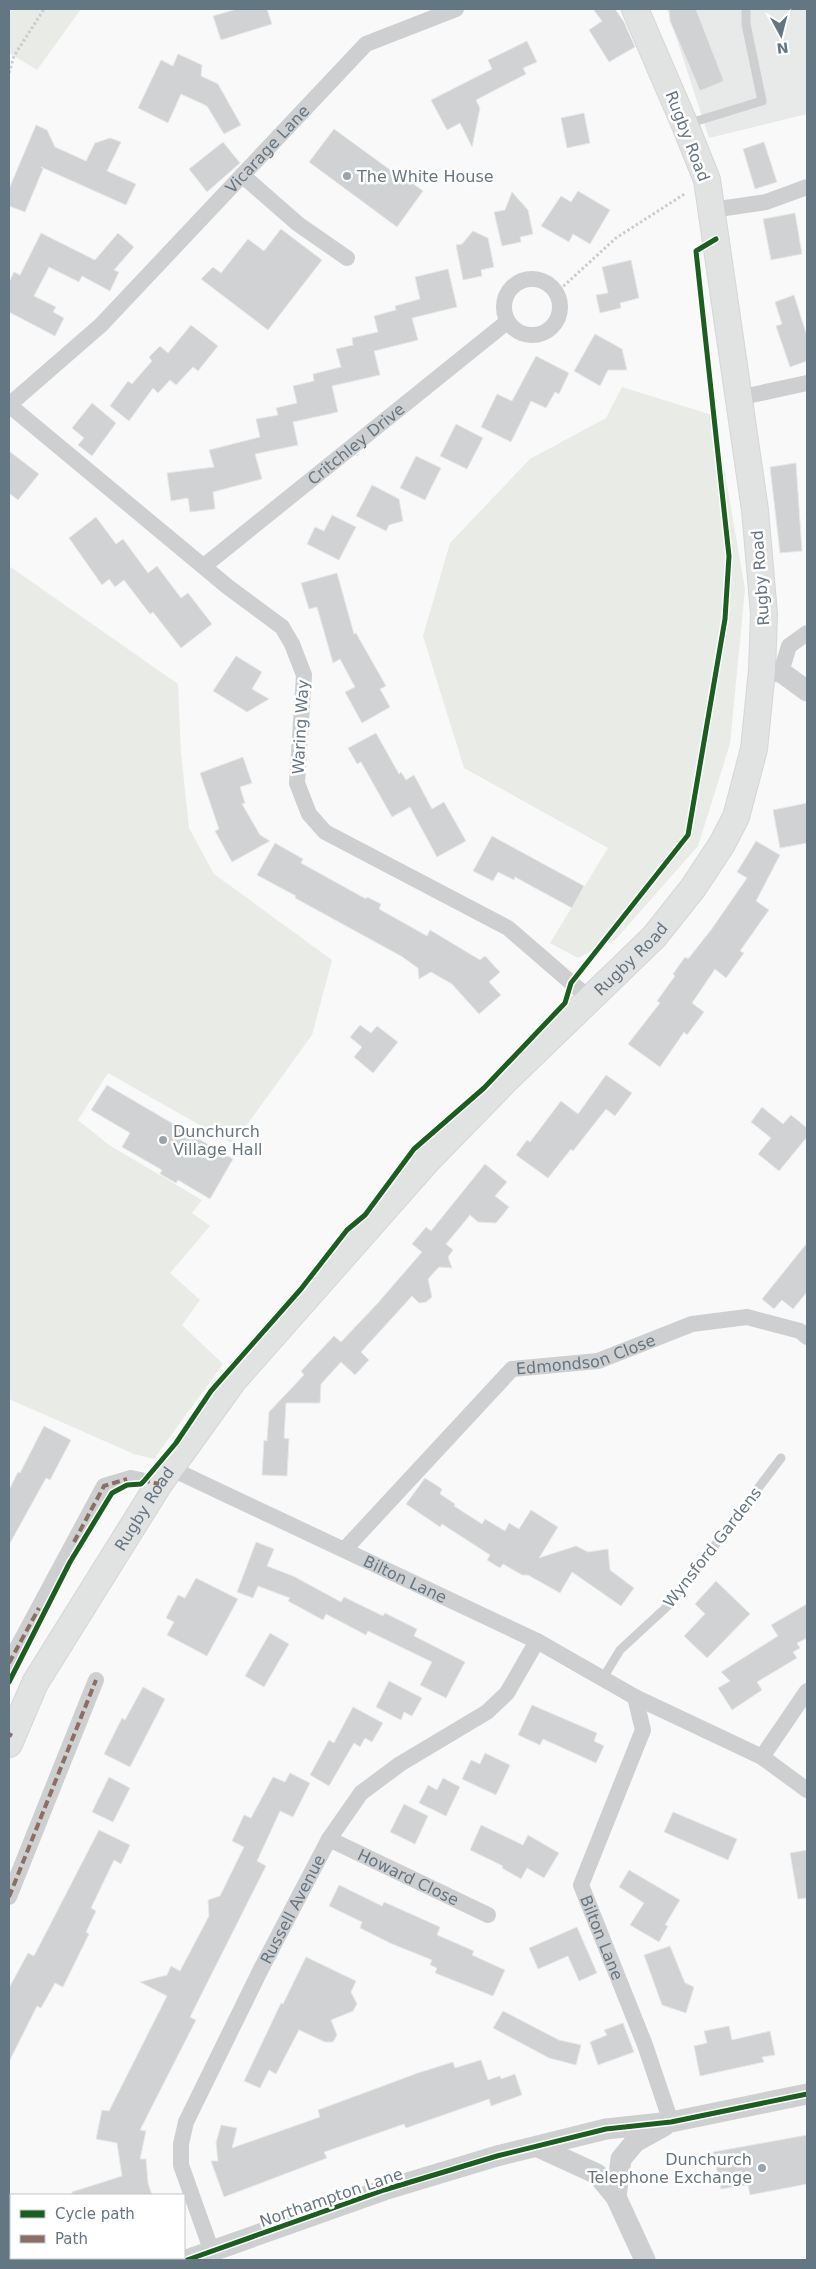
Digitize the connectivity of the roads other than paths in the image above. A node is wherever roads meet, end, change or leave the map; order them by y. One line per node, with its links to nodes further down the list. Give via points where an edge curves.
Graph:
1 (456, 9): 5 (street, Vicarage Lane, via 366,44)
2 (635, 9): 4 (main road, Rugby Road)
3 (746, 9): 4 (lane, via 746,24 762,101)
4 (685, 125): 7 (main road, Rugby Road, via 707,180)
5 (242, 175): 8 (street, via 298,224); 12 (street, Vicarage Lane, via 101,325)
6 (807, 187): 7 (street, via 766,202)
7 (712, 210): 11 (main road, Rugby Road)
8 (347, 258)
9 (507, 322): 9 (street, via 513,329 531,336 550,329 560,313 556,293 551,286 535,279 517,283 510,288 503,304); 13 (street, Critchley Drive)
10 (807, 383): 11 (street)
11 (738, 398): 15 (main road, Rugby Road, via 755,510)
12 (9, 405): 13 (street, Waring Way)
13 (204, 566): 17 (street, Waring Way, via 282,627 292,644 304,675 297,783 309,814 325,832 508,928)
14 (807, 633): 15 (street, via 789,646)
15 (772, 671): 16 (street); 17 (main road, Rugby Road, via 736,817 722,844 693,888 654,937)
16 (807, 691)
17 (589, 998): 20 (main road, Rugby Road, via 428,1160 233,1381)
18 (807, 1337): 21 (street, Edmondson Close, via 800,1331 747,1317 692,1324 598,1361 512,1368)
19 (781, 1458): 24 (lane, Wynsford Gardens, via 672,1602 620,1650)
20 (165, 1476): 21 (street, Bilton Lane); 23 (street, Bilton Lane, via 132,1478 104,1486); 28 (main road, Rugby Road, via 34,1683)
21 (345, 1549): 22 (street, Bilton Lane)
22 (537, 1641): 24 (street, Bilton Lane); 31 (street, Russell Avenue, via 507,1693 487,1712 400,1764 361,1793)
23 (9, 1663)
24 (603, 1678): 27 (street, Bilton Lane)
25 (96, 1680): 32 (street)
26 (807, 1691): 29 (street)
27 (635, 1697): 29 (street, Bilton Lane); 35 (street, Bilton Lane, via 643,1730 582,1885 645,2045)
28 (10, 1738)
29 (762, 1757): 30 (street, Bilton Lane)
30 (807, 1790)
31 (328, 1838): 33 (street, Howard Close); 38 (street, Russell Avenue, via 186,2122 181,2144 182,2165)
32 (9, 1897)
33 (488, 1916)
34 (807, 2094): 35 (street, Northampton Lane)
35 (671, 2122): 36 (street, Northampton Lane, via 606,2129); 37 (street, via 635,2142 621,2159)
36 (538, 2146): 37 (street, via 597,2174); 38 (street, Northampton Lane, via 384,2190)
37 (616, 2197): 40 (street)
38 (212, 2252): 39 (street, Northampton Lane)
39 (186, 2260)
40 (645, 2260)

